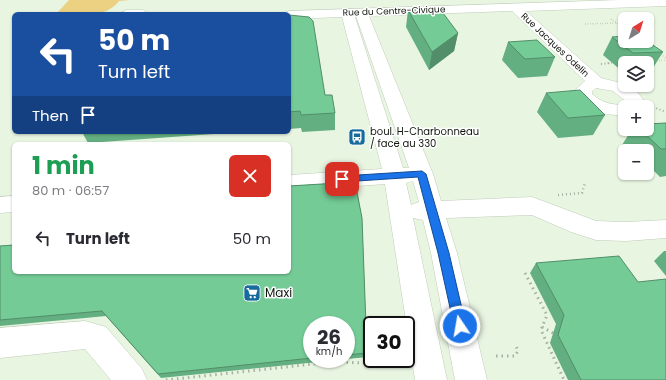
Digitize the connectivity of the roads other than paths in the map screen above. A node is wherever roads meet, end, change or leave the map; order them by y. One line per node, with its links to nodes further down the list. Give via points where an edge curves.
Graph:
1 (602, 2): 2 (street, Rue du Centre-Civique); 4 (street, Rue du Centre-Civique)
2 (665, 3)
3 (457, 4): 4 (street, Rue du Centre-Civique); 5 (street, Rue du Centre-Civique)
4 (515, 7): 7 (street, Rue Jacques Odelin)
5 (354, 12): 6 (street, Rue du Centre-Civique); 10 (street); 11 (street)
6 (291, 15)
7 (596, 84): 8 (street, Rue Jacques Odelin, via 614,86 628,92); 9 (street, Rue Jacques Odelin, via 585,86 583,90 587,98 601,107)
8 (635, 100)
9 (618, 110)
10 (422, 174): 11 (street); 15 (street)
11 (395, 176): 12 (street); 16 (street)
12 (291, 183)
13 (12, 204): 14 (street)
14 (0, 205)
15 (432, 210): 16 (street); 17 (street, via 532,206 545,209 587,228 632,232); 21 (street, via 444,253)
16 (402, 212): 20 (street)
17 (666, 228)
18 (0, 343): 19 (street, via 90,335 98,340)
19 (131, 380)
20 (430, 380)
21 (471, 380)

